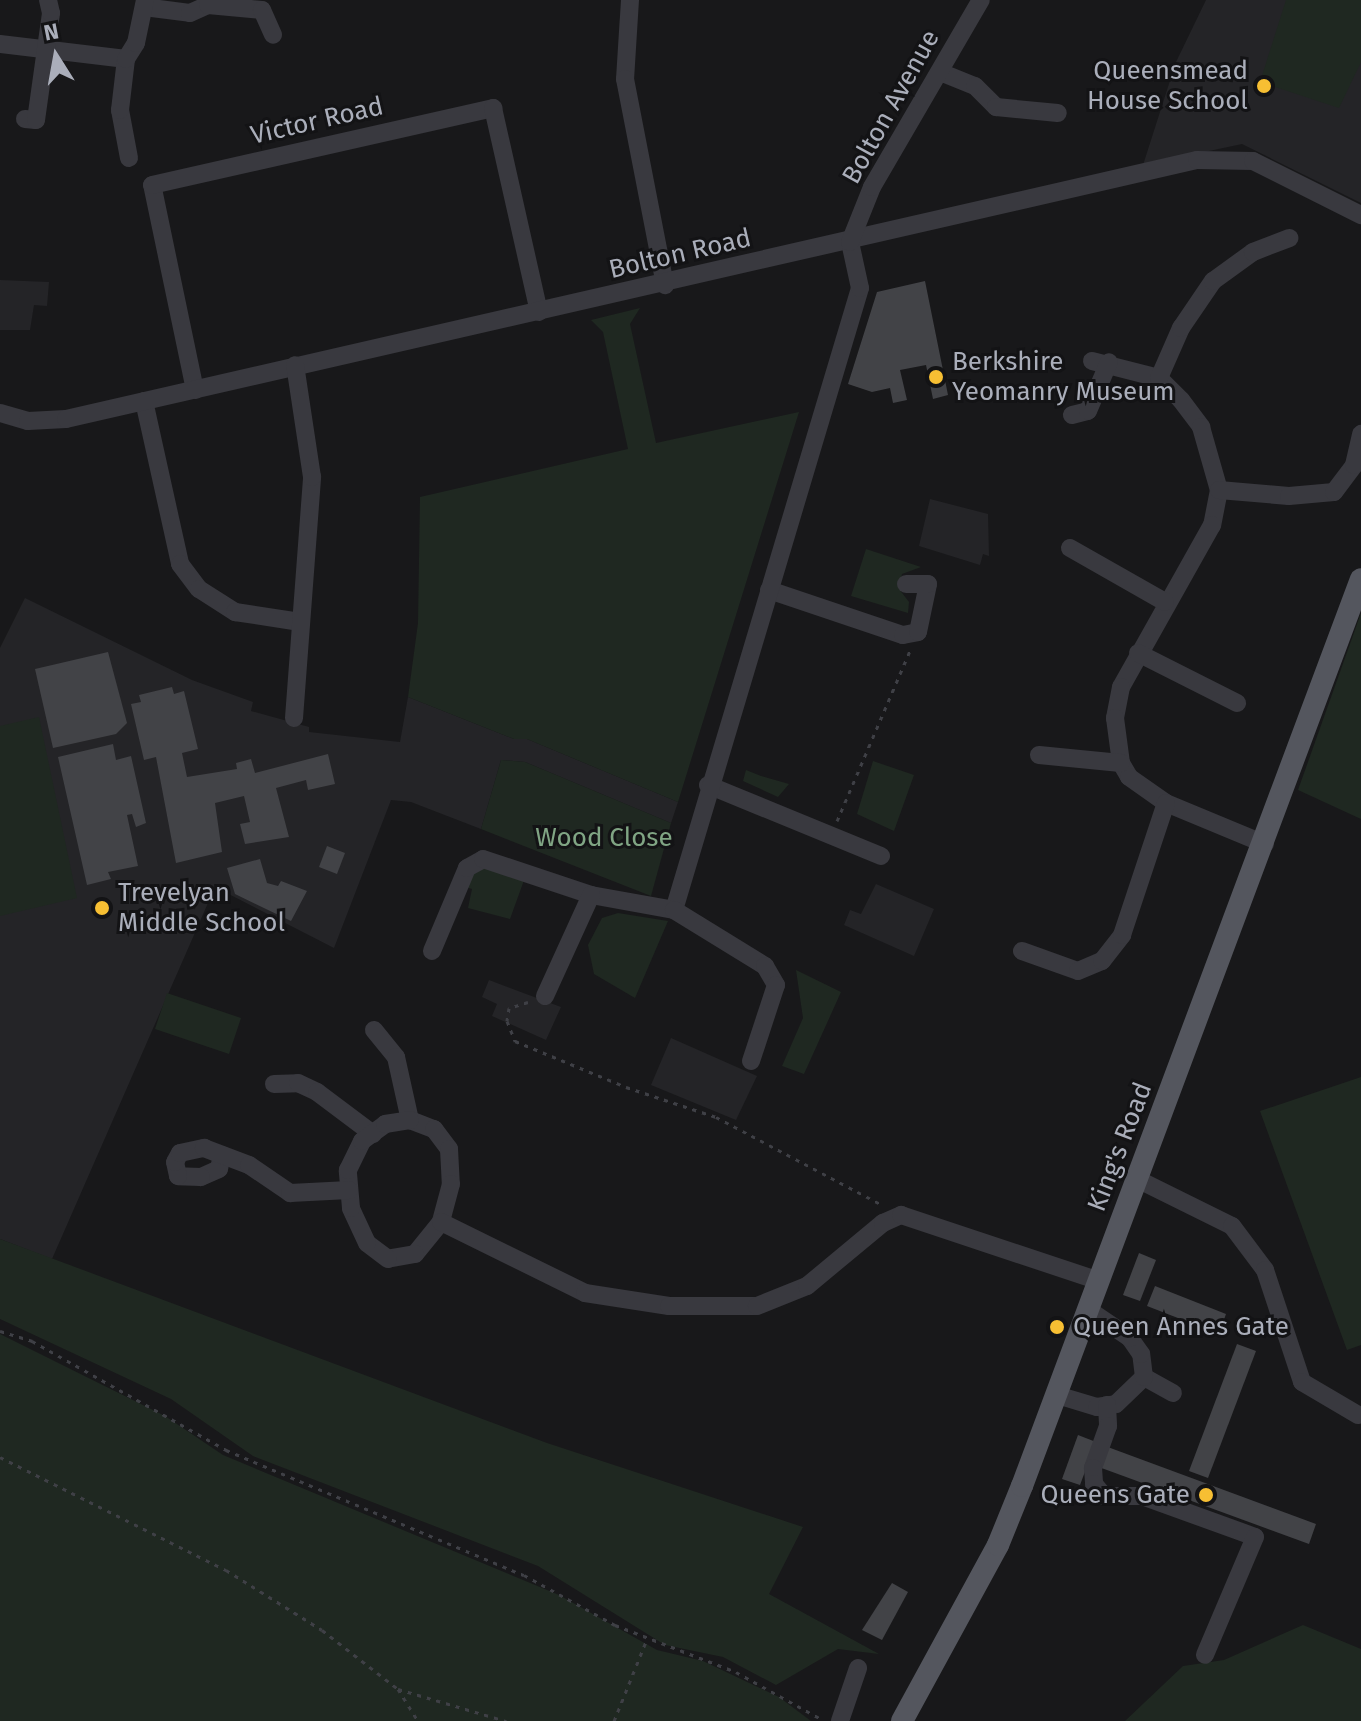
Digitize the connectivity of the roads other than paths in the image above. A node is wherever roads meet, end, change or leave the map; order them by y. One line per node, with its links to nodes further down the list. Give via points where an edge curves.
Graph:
1 (48, 0): 7 (street)
2 (630, 0): 16 (street, via 625,79)
3 (981, 0): 9 (street, Bolton Avenue)
4 (144, 3): 5 (street, via 190,13 208,5 262,10); 8 (street, via 136,43)
5 (273, 35)
6 (0, 44): 7 (street)
7 (47, 48): 8 (street); 11 (street, via 36,120)
8 (126, 59): 12 (street, via 120,110)
9 (940, 72): 10 (street, via 975,86 996,107); 15 (street, Bolton Avenue, via 872,187)
10 (1058, 113)
11 (25, 119)
12 (129, 158)
13 (1361, 215): 15 (street, Bolton Road, via 1253,161 1230,157 1197,160)
14 (1289, 238): 19 (street, via 1253,252 1213,281 1181,328)
15 (850, 242): 16 (street, Bolton Road); 29 (street, via 860,288)
16 (665, 285): 17 (street, Bolton Road)
17 (539, 312): 18 (street, Bolton Road); 20 (street, Victor Road, via 493,108 152,185)
18 (295, 365): 20 (street, Bolton Road); 31 (street, via 312,477)
19 (1159, 378): 23 (street, via 1100,361 1088,411); 25 (street, via 1201,427)
20 (195, 390): 21 (street, Bolton Road)
21 (144, 401): 22 (street, Bolton Road, via 66,419 28,421); 31 (street, via 180,564 199,589 235,612)
22 (0, 413)
23 (1072, 415)
24 (1361, 434): 25 (street, via 1354,465 1334,492 1289,496)
25 (1219, 490): 30 (street, via 1212,525)
26 (1070, 548): 30 (street)
27 (1361, 579): 39 (main road, King's Road)
28 (906, 584): 29 (street, via 928,584 918,632 903,635)
29 (769, 590): 37 (street)
30 (1165, 602): 32 (street)
31 (300, 622): 34 (street)
32 (1138, 653): 33 (street); 36 (street, via 1121,687 1115,718)
33 (1237, 703)
34 (294, 718)
35 (1039, 755): 36 (street)
36 (1121, 763): 38 (street, via 1129,777)
37 (708, 785): 40 (street); 42 (street)
38 (1166, 803): 39 (street); 44 (street, via 1122,935 1102,961 1078,971)
39 (1265, 844): 52 (main road, King's Road)
40 (881, 856)
41 (591, 895): 42 (street); 43 (street, via 483,859 467,868); 45 (street)
42 (674, 910): 47 (street, via 765,966 776,985)
43 (432, 951)
44 (1022, 951)
45 (545, 996)
46 (374, 1030): 49 (street, via 396,1057)
47 (751, 1061)
48 (274, 1084): 50 (street, via 298,1083 317,1092)
49 (410, 1120): 50 (street, via 385,1124); 54 (street, via 434,1129 449,1149 451,1184)
50 (373, 1134): 53 (street, via 362,1141 348,1170)
51 (222, 1155): 53 (street, via 249,1165 290,1193)
52 (1137, 1179): 55 (main road, King's Road); 61 (street, via 1232,1226 1265,1270 1302,1382)
53 (349, 1190): 54 (street, via 367,1243 388,1259 415,1254)
54 (441, 1222): 55 (street, via 585,1293 669,1306 757,1306 807,1286 883,1223 901,1215)
55 (1099, 1281): 56 (main road, King's Road)
56 (1089, 1310): 57 (street, via 1130,1338 1141,1354); 59 (main road, King's Road)
57 (1144, 1377): 58 (street); 60 (street, via 1132,1393)
58 (1173, 1393)
59 (1057, 1395): 60 (street); 65 (main road, King's Road, via 998,1545)
60 (1107, 1405): 62 (street, via 1108,1426 1093,1468 1094,1484 1104,1496 1142,1496 1255,1537)
61 (1358, 1415)
62 (1205, 1655)
63 (858, 1668): 64 (street)
64 (840, 1720)
65 (902, 1721)

